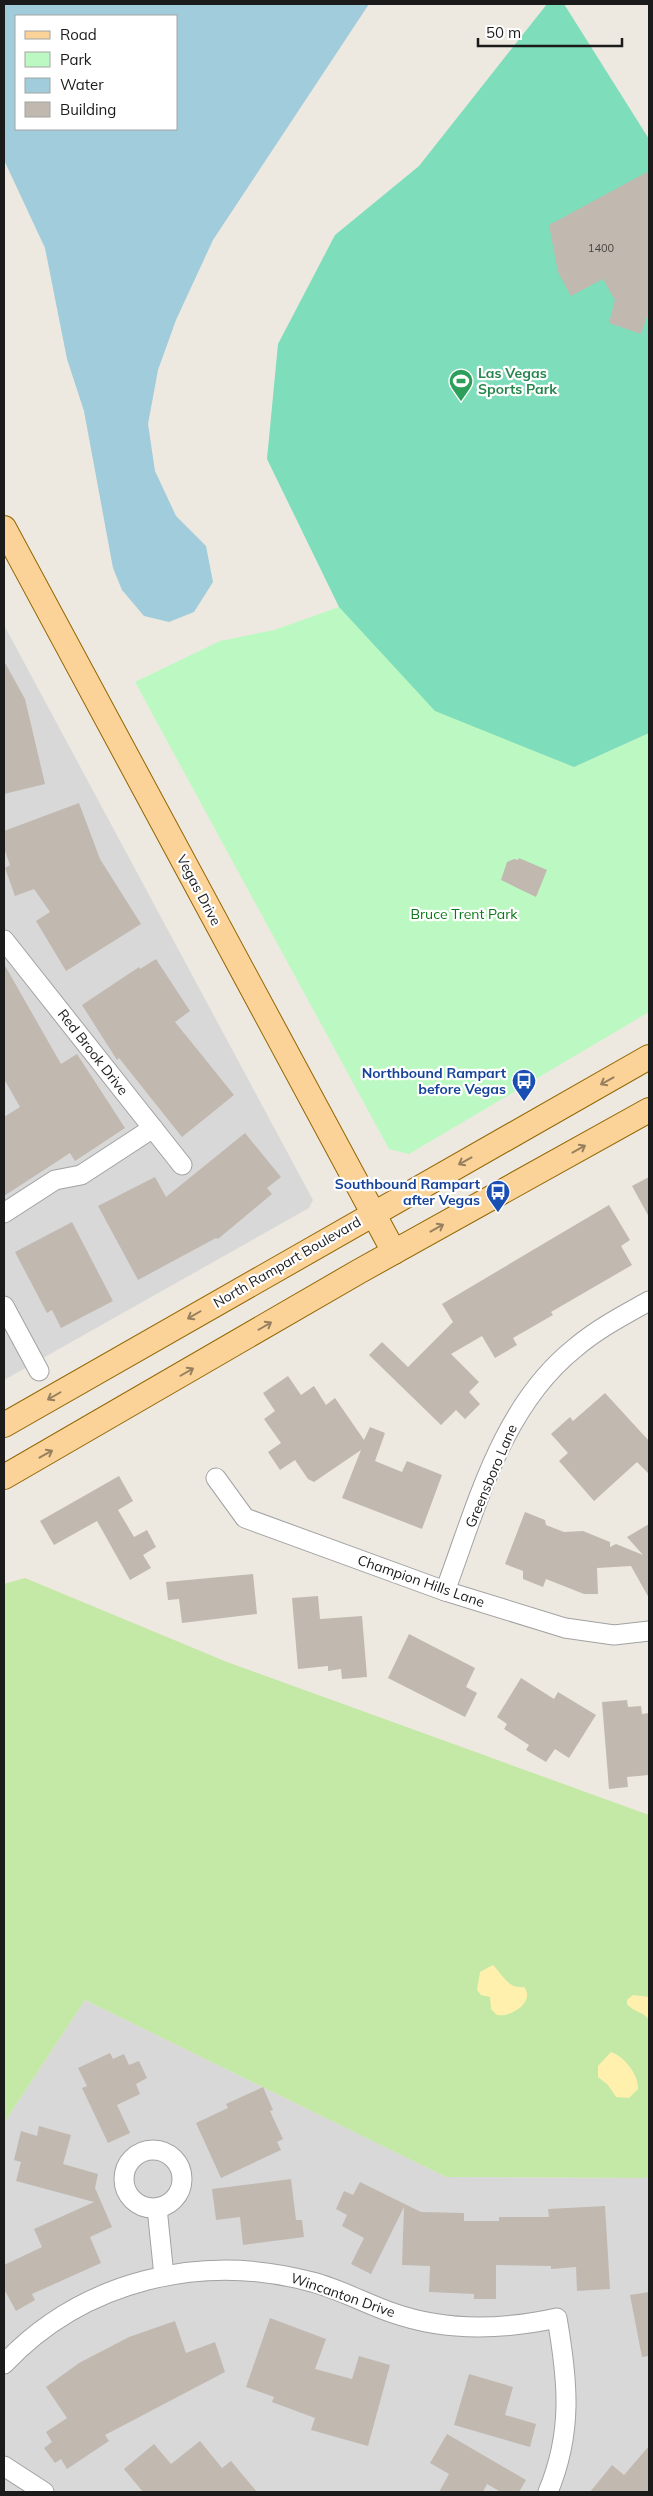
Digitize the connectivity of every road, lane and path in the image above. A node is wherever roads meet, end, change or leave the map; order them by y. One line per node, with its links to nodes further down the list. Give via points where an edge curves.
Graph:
1 (4, 528): 7 (main road, Vegas Drive)
2 (4, 940): 5 (street, Red Brook Drive)
3 (649, 1057): 7 (main road, North Rampart Boulevard, one-way to 7)
4 (649, 1110): 9 (main road, one-way to 4)
5 (153, 1128): 6 (street, Red Brook Drive); 8 (street, via 81,1175 55,1180)
6 (182, 1165)
7 (373, 1212): 9 (main road, Vegas Drive); 13 (main road, North Rampart Boulevard, one-way to 13)
8 (4, 1213)
9 (394, 1252): 14 (main road, one-way to 9)
10 (649, 1301): 16 (street, Greensboro Lane, via 612,1321 574,1348 542,1380 521,1410 495,1458)
11 (4, 1306): 12 (street)
12 (39, 1371)
13 (4, 1425)
14 (4, 1477)
15 (216, 1478): 16 (street, Champion Hills Lane, via 245,1518)
16 (445, 1591): 17 (street, Champion Hills Lane, via 565,1628 614,1635)
17 (649, 1631)
18 (157, 2208): 19 (street)
19 (164, 2276): 20 (street, Wincanton Drive, via 104,2294 72,2310 42,2330); 23 (street, Wincanton Drive, via 208,2270 279,2274 314,2282 393,2313 458,2327 508,2326 557,2318 565,2362 567,2420)
20 (4, 2364)
21 (4, 2466): 22 (street)
22 (44, 2492)
23 (548, 2492)

